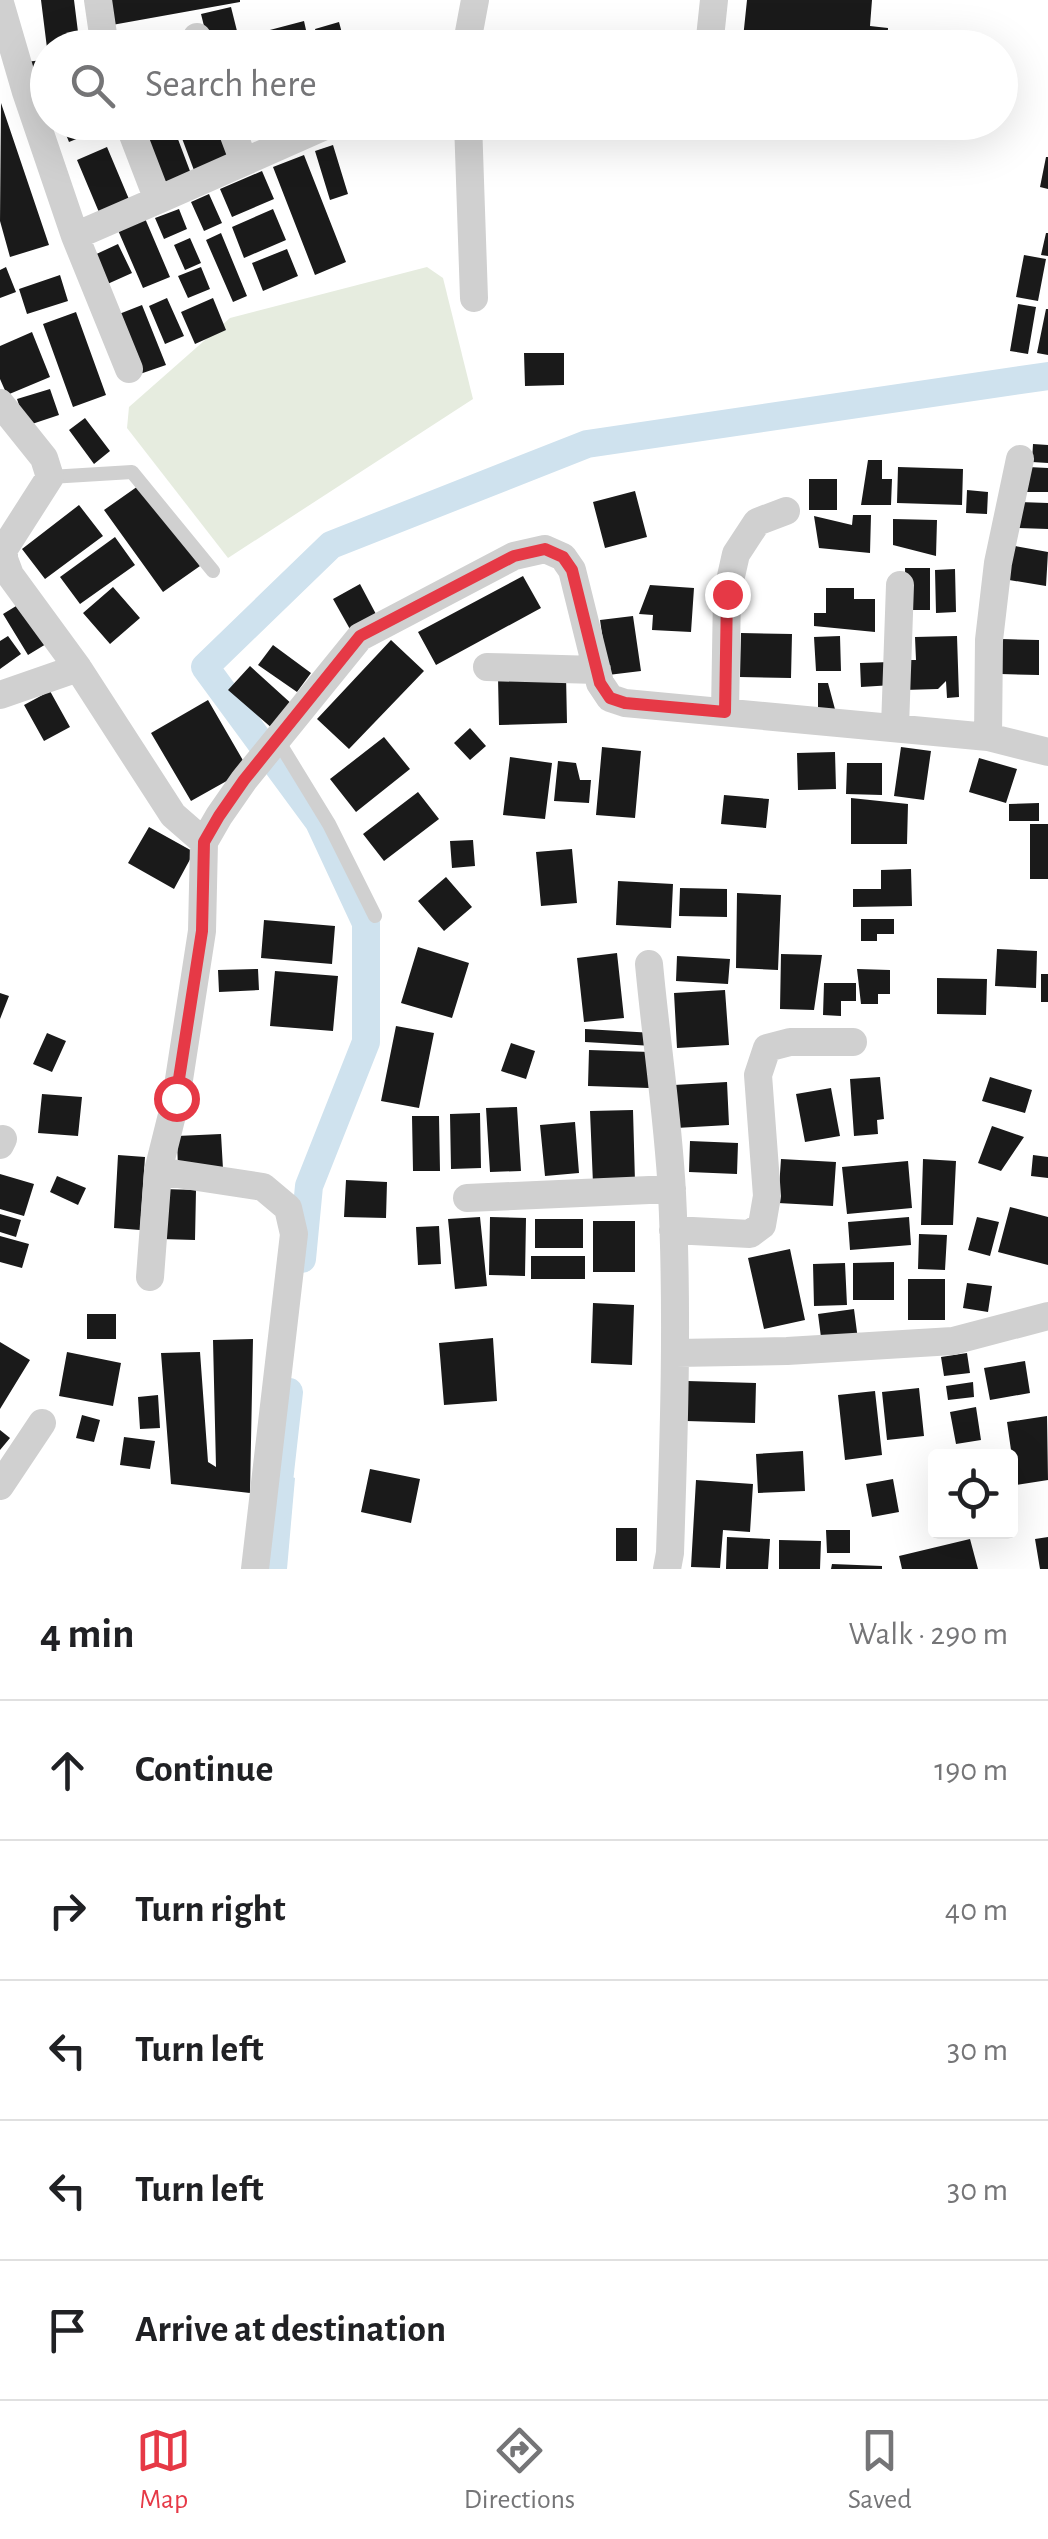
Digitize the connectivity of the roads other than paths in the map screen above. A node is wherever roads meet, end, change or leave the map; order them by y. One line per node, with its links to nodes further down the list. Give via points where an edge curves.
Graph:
1 (98, 0): 5 (street)
2 (476, 0): 6 (street)
3 (714, 0): 7 (street)
4 (0, 3): 8 (street)
5 (102, 30)
6 (470, 30)
7 (711, 30)
8 (30, 104)
9 (43, 140): 16 (street)
10 (135, 140): 15 (street)
11 (236, 140): 14 (street)
12 (294, 140): 14 (street)
13 (469, 140): 17 (street)
14 (244, 162): 15 (street)
15 (158, 200): 16 (street)
16 (76, 236): 18 (street)
17 (474, 298)
18 (129, 369)
19 (0, 403): 21 (street, via 44,458)
20 (1020, 459): 32 (street, via 989,640)
21 (50, 477): 23 (street); 24 (lane, via 132,472)
22 (786, 511): 30 (street, via 757,522 736,554 727,594)
23 (2, 558): 27 (street)
24 (213, 571)
25 (900, 585): 31 (street)
26 (488, 667): 28 (street)
27 (78, 668): 29 (street); 35 (street, via 173,814)
28 (597, 670): 30 (street, via 610,698 625,703); 33 (street, via 563,557 545,549 514,556 360,636)
29 (0, 695)
30 (725, 712): 31 (street)
31 (895, 727): 32 (street)
32 (988, 736): 34 (street)
33 (274, 743): 35 (street); 36 (lane, via 329,824)
34 (1048, 752)
35 (204, 842): 39 (street, via 202,931)
36 (375, 916)
37 (649, 964): 40 (street)
38 (852, 1042): 42 (street, via 790,1042 767,1048 762,1058 762,1225 750,1234)
39 (158, 1172): 43 (street); 48 (street, via 263,1187 288,1208 294,1234)
40 (672, 1189): 41 (street); 42 (street)
41 (466, 1198)
42 (673, 1230): 45 (street)
43 (150, 1277)
44 (1048, 1316): 45 (street, via 953,1341)
45 (676, 1353): 49 (street)
46 (42, 1422): 47 (street)
47 (0, 1486)
48 (255, 1569)
49 (666, 1569)

